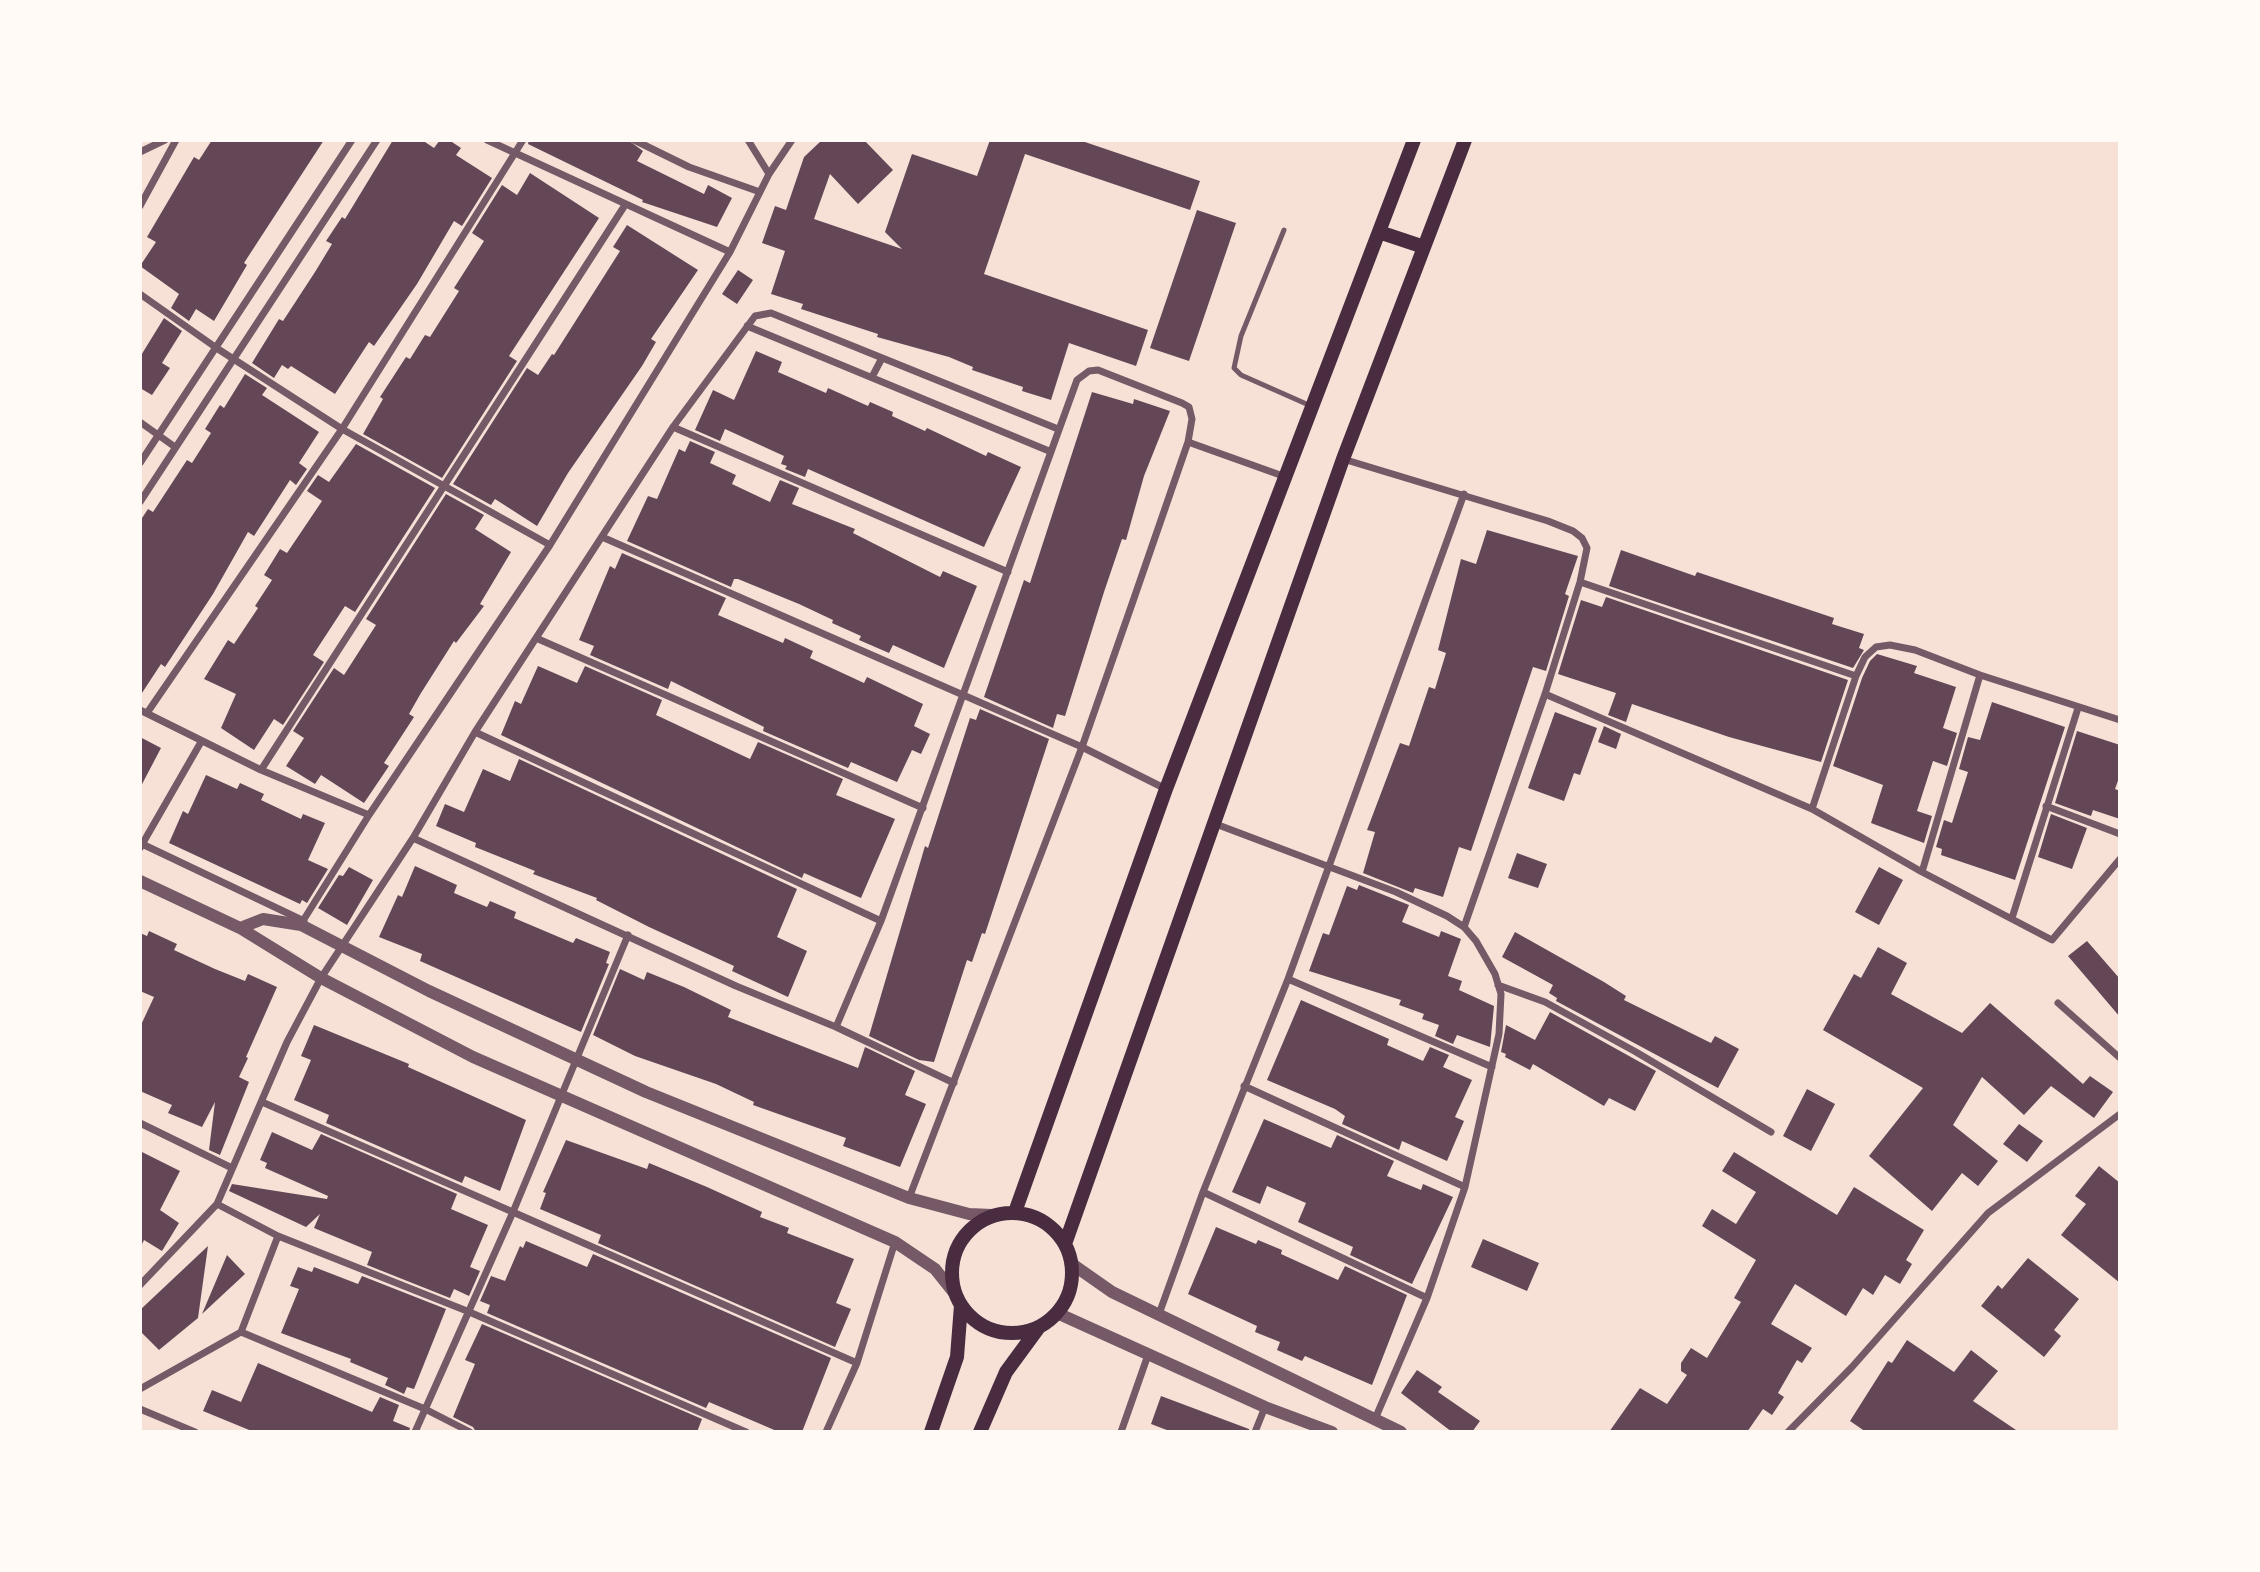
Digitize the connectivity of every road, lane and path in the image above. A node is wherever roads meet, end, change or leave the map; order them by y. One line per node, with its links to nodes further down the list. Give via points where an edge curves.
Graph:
1 (165, 140): 12 (street)
2 (176, 140): 17 (street)
3 (352, 140): 24 (street)
4 (377, 140): 26 (street)
5 (487, 140): 13 (street)
6 (523, 140): 13 (street)
7 (634, 140): 15 (street, via 689,167)
8 (748, 140): 14 (street)
9 (792, 140): 14 (street)
10 (1414, 140): 19 (main road)
11 (1465, 140): 20 (main road)
12 (140, 152)
13 (517, 152): 16 (street); 31 (street)
14 (769, 174): 15 (street)
15 (760, 192): 21 (street)
16 (625, 205): 21 (street); 40 (street)
17 (140, 206)
18 (1284, 230): 28 (lane, via 1241,336 1234,368)
19 (1379, 232): 20 (main road); 28 (main road)
20 (1424, 247): 37 (main road)
21 (730, 252): 44 (street)
22 (140, 294): 24 (street)
23 (747, 326): 25 (street, via 755,316 771,313); 27 (street); 30 (street)
24 (218, 349): 26 (street); 33 (street)
25 (882, 358): 27 (street); 32 (street)
26 (235, 360): 31 (street); 35 (street)
27 (872, 377): 36 (street)
28 (1311, 406): 39 (main road)
29 (140, 422): 33 (street)
30 (673, 427): 43 (street); 45 (street)
31 (342, 429): 40 (street); 53 (street)
32 (1058, 429): 34 (street, via 1077,380 1098,370 1189,407); 36 (street)
33 (158, 434): 35 (street); 38 (street)
34 (1188, 442): 39 (street); 57 (street)
35 (175, 447): 42 (street)
36 (1049, 451): 45 (street)
37 (1343, 459): 41 (street); 64 (main road)
38 (140, 463)
39 (1283, 476): 59 (main road)
40 (445, 484): 44 (street); 58 (street)
41 (1464, 494): 46 (street, via 1573,531 1587,548); 69 (street)
42 (140, 502)
43 (602, 537): 47 (street); 51 (street)
44 (550, 545): 63 (street)
45 (1008, 572): 51 (street)
46 (1580, 582): 49 (street); 50 (street)
47 (536, 638): 55 (street); 61 (street)
48 (1980, 675): 49 (street, via 1890,645 1876,647 1865,657); 52 (street); 70 (street)
49 (1856, 676): 62 (street)
50 (1545, 694): 62 (street); 75 (street)
51 (965, 695): 57 (street); 61 (street)
52 (2078, 708): 54 (street); 60 (street)
53 (144, 712): 56 (street)
54 (2120, 720)
55 (475, 732): 66 (street); 73 (street)
56 (201, 742): 58 (street); 67 (street)
57 (1082, 747): 59 (street); 87 (street)
58 (261, 770): 63 (street)
59 (1166, 789): 100 (main road)
60 (2046, 806): 65 (street); 72 (street)
61 (923, 808): 73 (street)
62 (1812, 809): 70 (street)
63 (369, 815): 74 (street)
64 (1213, 823): 69 (street); 104 (main road)
65 (2120, 834)
66 (413, 838): 77 (street); 78 (street)
67 (141, 845): 74 (street)
68 (2120, 859): 72 (street, via 2052,940)
69 (1330, 866): 75 (street, via 1396,892); 80 (street)
70 (1922, 872): 72 (street)
71 (140, 881): 76 (street)
72 (2012, 918)
73 (881, 921): 83 (street)
74 (302, 923): 76 (street, via 263,919); 78 (street)
75 (1464, 927): 81 (street, via 1487,959)
76 (240, 928): 79 (street)
77 (628, 935): 83 (street); 85 (street)
78 (344, 946): 79 (street); 85 (street)
79 (321, 978): 89 (street); 90 (street)
80 (1288, 979): 86 (street); 88 (street)
81 (1498, 985): 86 (street, via 1503,1017); 93 (street, via 1556,1008)
82 (2058, 1003): 84 (street)
83 (836, 1027): 87 (street)
84 (2120, 1058)
85 (576, 1060): 89 (street); 97 (street)
86 (1492, 1067): 95 (street)
87 (954, 1083): 97 (street)
88 (1244, 1086): 95 (street); 96 (street)
89 (561, 1098): 99 (street); 103 (street)
90 (262, 1102): 94 (street); 99 (street)
91 (2120, 1114): 132 (street, via 1988,1213)
92 (140, 1123): 94 (street)
93 (1771, 1132)
94 (232, 1168): 98 (street)
95 (1465, 1187): 107 (street)
96 (1203, 1192): 107 (street); 111 (street)
97 (909, 1198): 101 (street, via 969,1214)
98 (217, 1204): 102 (street); 106 (street)
99 (513, 1212): 109 (street); 115 (street)
100 (1015, 1212): 101 (main road); 104 (main road, via 1051,1226)
101 (992, 1215): 108 (main road, via 969,1230 954,1252 951,1270)
102 (278, 1236): 109 (street); 113 (street)
103 (895, 1242): 108 (street, via 935,1269); 115 (street)
104 (1065, 1244): 105 (main road)
105 (1072, 1264): 110 (main road, via 1072,1282); 111 (street, via 1097,1284)
106 (140, 1285)
107 (1427, 1298): 120 (street)
108 (958, 1300): 112 (main road, via 979,1324 999,1332); 126 (main road, via 957,1357)
109 (467, 1311): 119 (street); 124 (street)
110 (1057, 1313): 112 (main road); 114 (street)
111 (1159, 1314): 120 (street)
112 (1039, 1327): 127 (main road, via 1006,1372)
113 (241, 1332): 116 (street); 119 (street)
114 (1148, 1355): 117 (street); 128 (street)
115 (857, 1363): 125 (street)
116 (140, 1389)
117 (1265, 1406): 129 (street); 130 (street)
118 (140, 1409): 121 (street)
119 (425, 1409): 122 (street); 123 (street)
120 (1374, 1419): 131 (street)
121 (195, 1432)
122 (415, 1432)
123 (470, 1432)
124 (746, 1432)
125 (826, 1432)
126 (931, 1432)
127 (980, 1432)
128 (1121, 1432)
129 (1255, 1432)
130 (1332, 1432)
131 (1401, 1432)
132 (1788, 1432)

